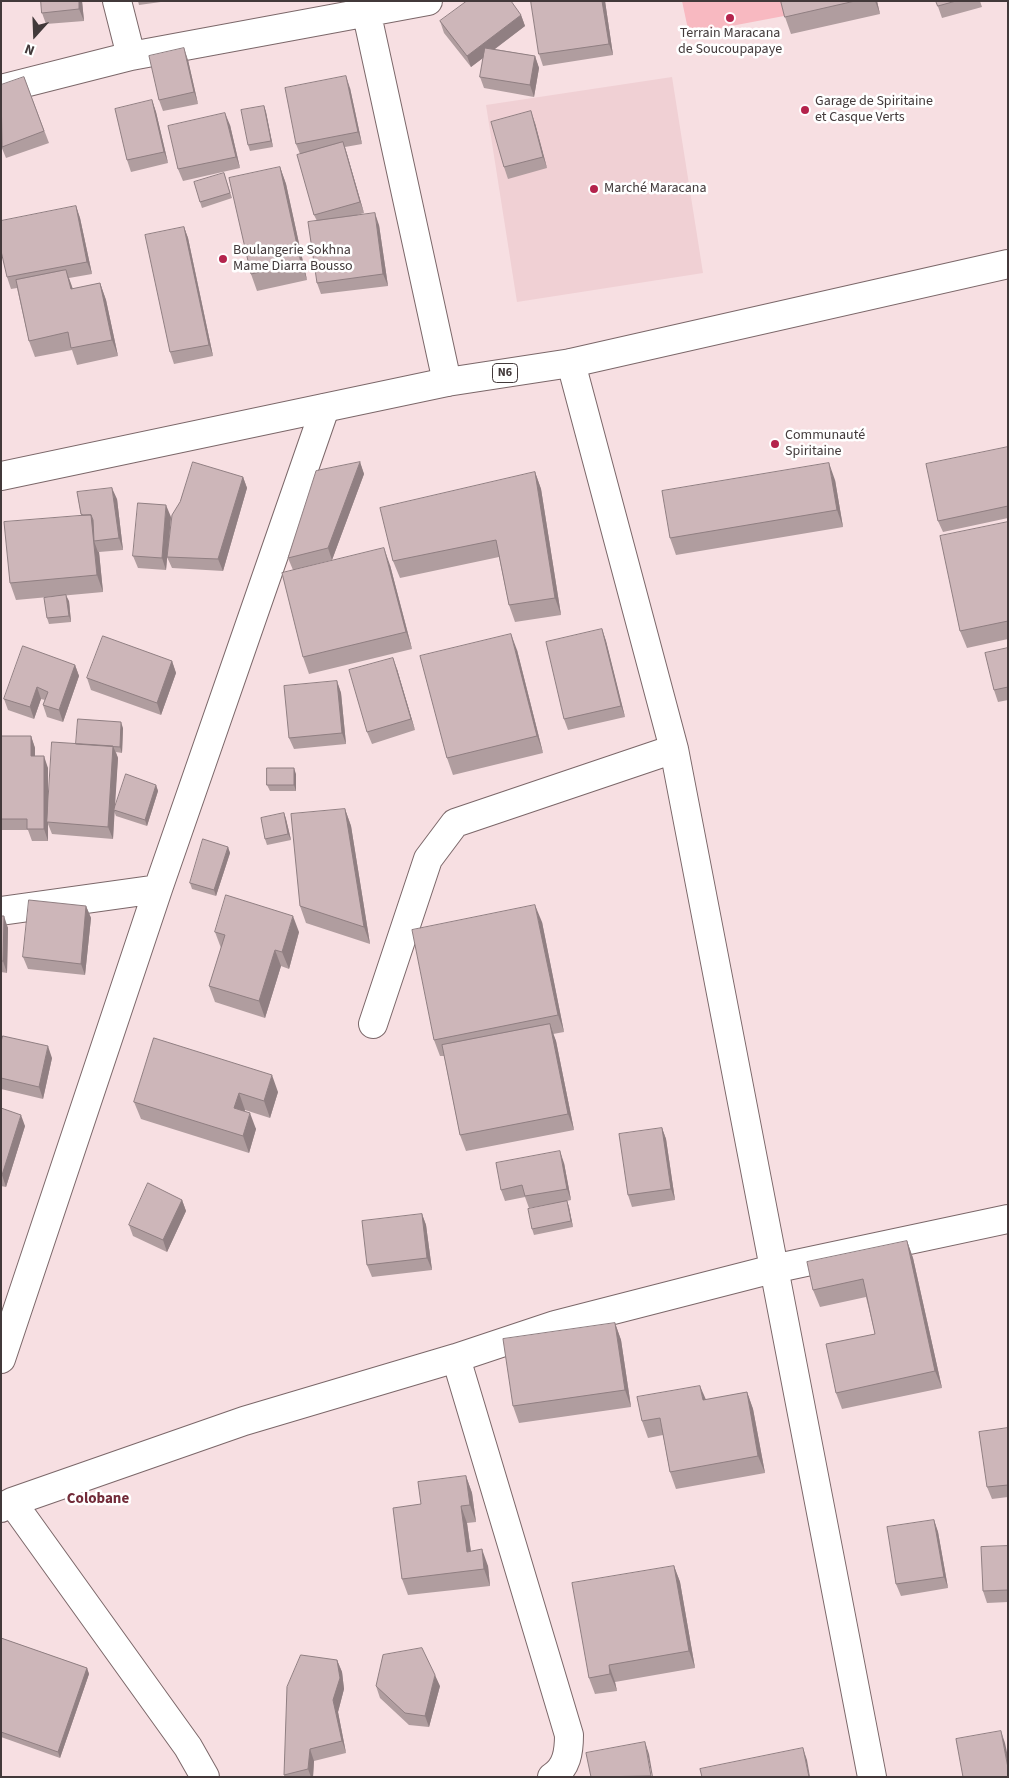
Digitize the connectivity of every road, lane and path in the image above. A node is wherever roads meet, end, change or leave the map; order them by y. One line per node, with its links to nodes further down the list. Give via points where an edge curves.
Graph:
1 (117, 1): 4 (street)
2 (428, 1): 3 (street)
3 (365, 7): 4 (street); 8 (street)
4 (131, 56): 5 (street)
5 (1, 89)
6 (1008, 264): 7 (street, N6)
7 (571, 362): 8 (street, N6); 11 (street)
8 (447, 382): 9 (street, N6)
9 (326, 408): 10 (street, N6); 12 (street)
10 (1, 476)
11 (674, 749): 14 (street, via 455,823 428,860); 16 (street)
12 (158, 890): 13 (street); 18 (street)
13 (1, 911)
14 (373, 1024)
15 (1008, 1219): 16 (street)
16 (773, 1268): 17 (street, via 555,1325); 22 (street)
17 (456, 1358): 19 (street, via 244,1421); 21 (street, via 569,1735 568,1756)
18 (1, 1359)
19 (7, 1505): 20 (street, via 188,1747)
20 (205, 1777)
21 (552, 1777)
22 (872, 1777)

